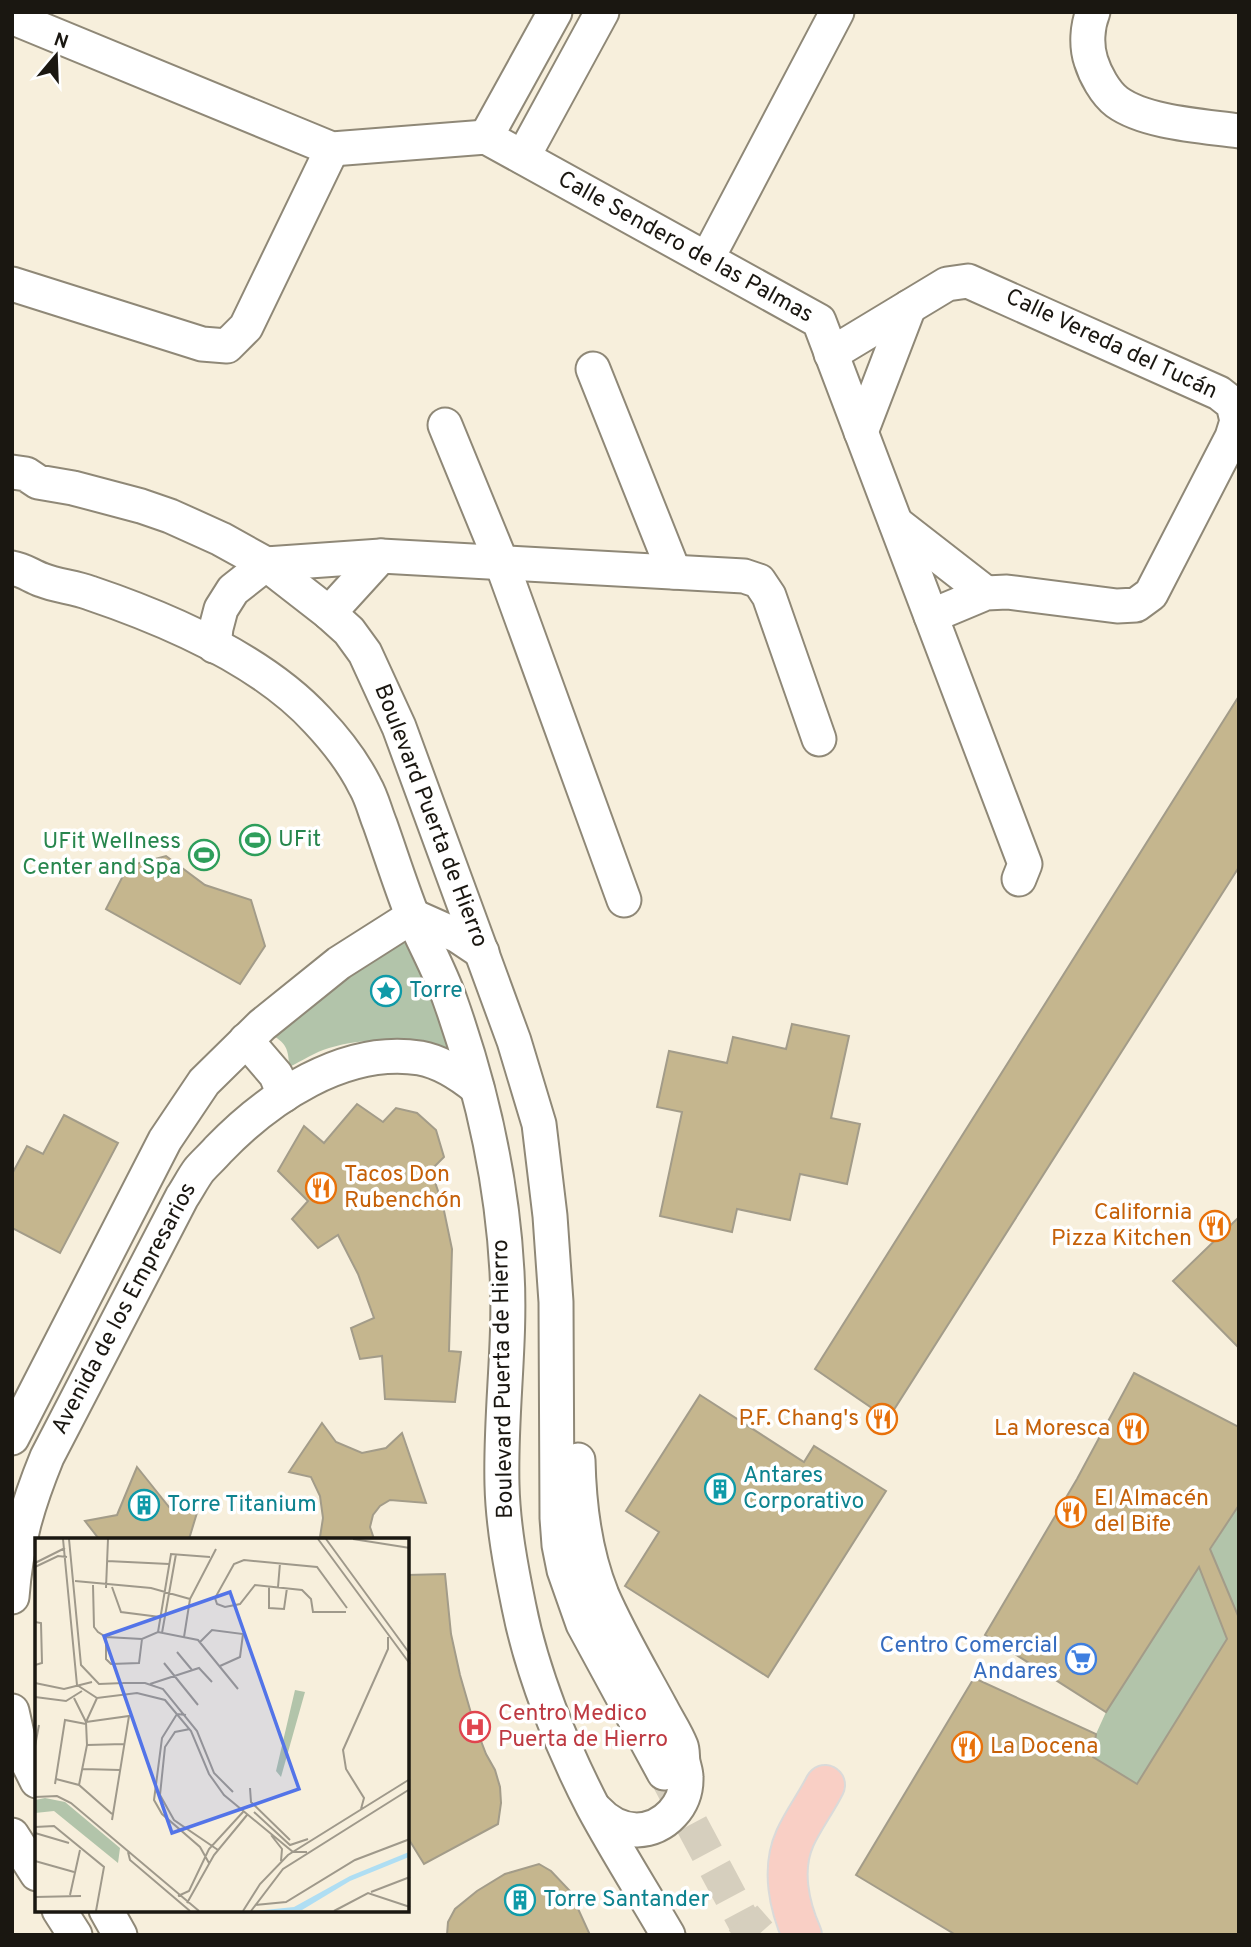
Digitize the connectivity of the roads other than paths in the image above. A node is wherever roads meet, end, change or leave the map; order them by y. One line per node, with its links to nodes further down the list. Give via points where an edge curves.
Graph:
1 (555, 12): 7 (street)
2 (602, 12): 9 (street)
3 (836, 12): 10 (street)
4 (1093, 12): 6 (street, via 1088,51 1093,70 1116,101 1158,119)
5 (15, 26): 8 (street)
6 (1239, 131)
7 (486, 137): 8 (street); 9 (street, Calle Sendero de las Palmas)
8 (332, 149): 11 (street, via 246,327 227,346 202,344)
9 (523, 157): 10 (street, Calle Sendero de las Palmas)
10 (707, 259): 13 (street, Calle Sendero de las Palmas, via 819,321)
11 (12, 284)
12 (909, 307): 13 (street, Calle Vereda del Tucán); 16 (street); 25 (street, Calle Vereda del Tucán, via 947,284 968,281 1219,393 1233,404 1237,421 1232,437 1151,594 1136,605 1117,606)
13 (831, 354): 16 (street, Calle Sendero de las Palmas)
14 (593, 369): 23 (street)
15 (445, 425): 21 (street)
16 (861, 432): 18 (street, Calle Sendero de las Palmas)
17 (21, 479): 20 (street, Boulevard Puerta de Hierro, via 111,497 170,516)
18 (896, 523): 25 (street); 27 (street, Calle Sendero de las Palmas)
19 (381, 556): 20 (street); 21 (street); 26 (street)
20 (266, 564): 26 (street, Boulevard Puerta de Hierro); 28 (street, via 233,590 221,609)
21 (502, 564): 23 (street); 31 (street)
22 (12, 568): 24 (street, Boulevard Puerta de Hierro, via 22,569)
23 (674, 572): 29 (street, via 759,581 769,596)
24 (27, 582): 28 (street, Boulevard Puerta de Hierro, via 83,590)
25 (986, 593): 27 (street, Calle Vereda del Tucán)
26 (329, 613): 33 (street, Boulevard Puerta de Hierro, via 365,653 399,727)
27 (931, 616): 30 (street, Calle Sendero de las Palmas, via 1025,864)
28 (214, 646): 32 (street, Boulevard Puerta de Hierro, via 294,696 348,757 367,788)
29 (819, 739)
30 (1019, 879)
31 (624, 900)
32 (413, 916): 33 (street); 35 (street, Boulevard Puerta de Hierro); 36 (street, Avenida de los Empresarios, via 340,963)
33 (482, 952): 34 (street, Boulevard Puerta de Hierro)
34 (508, 1022): 35 (street); 39 (street, Boulevard Puerta de Hierro, via 538,1124 551,1228)
35 (461, 1034): 37 (street, Boulevard Puerta de Hierro)
36 (246, 1040): 38 (street, via 276,1075); 40 (street, Avenida de los Empresarios, via 204,1082 165,1140)
37 (477, 1088): 38 (street, Avenida de los Empresarios, via 447,1067 397,1056 332,1069); 47 (street, Boulevard Puerta de Hierro, via 497,1177 507,1273 502,1487 507,1542 532,1658)
38 (284, 1095): 41 (street, Avenida de los Empresarios, via 236,1131 200,1169 182,1197 47,1457)
39 (557, 1388): 44 (street, Boulevard Puerta de Hierro, via 557,1518 564,1570 583,1624); 47 (street, via 578,1441 579,1499 602,1595 681,1746 686,1775 677,1809 647,1829 612,1824)
40 (12, 1438)
41 (16, 1536): 42 (street, Avenida de los Empresarios)
42 (12, 1597)
43 (12, 1711): 45 (street)
44 (664, 1773)
45 (27, 1779)
46 (825, 1786): 55 (main road, via 794,1840 790,1857 788,1887)
47 (594, 1808): 54 (street, Boulevard Puerta de Hierro)
48 (12, 1835): 49 (street)
49 (35, 1871)
50 (61, 1912): 52 (street)
51 (107, 1912): 53 (street)
52 (75, 1935)
53 (120, 1935)
54 (668, 1935)
55 (802, 1935)

